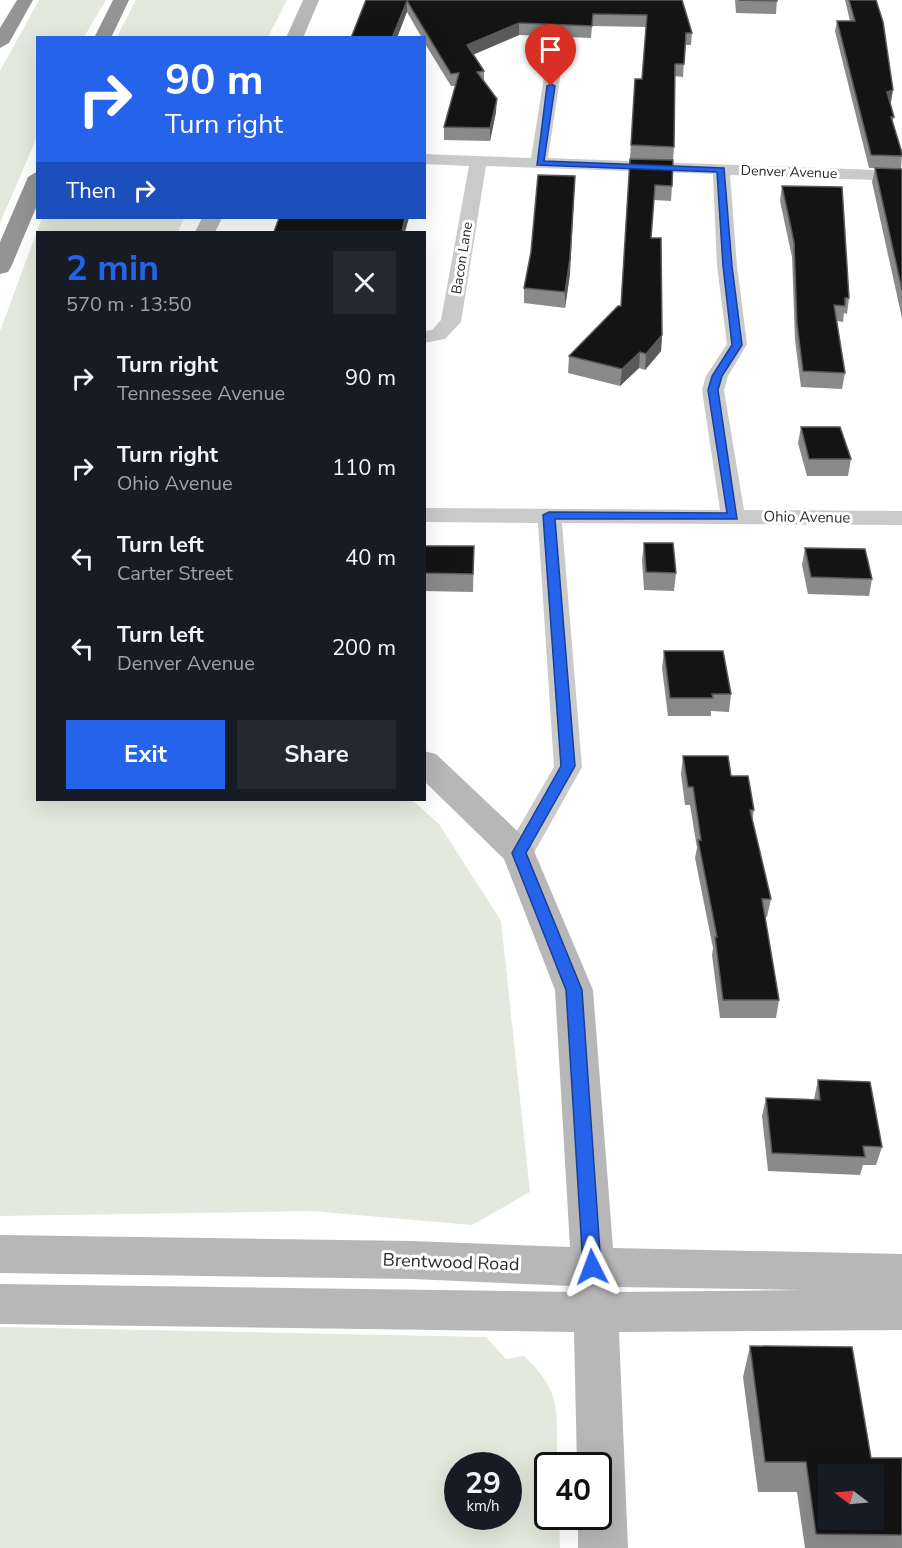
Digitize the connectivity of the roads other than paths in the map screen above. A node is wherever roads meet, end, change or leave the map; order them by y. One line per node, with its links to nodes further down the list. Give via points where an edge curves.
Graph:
1 (25, 0): 6 (highway)
2 (121, 0): 4 (highway)
3 (311, 0): 5 (street)
4 (103, 36)
5 (295, 36)
6 (0, 44)
7 (554, 65): 10 (street)
8 (426, 159): 9 (street, Denver Avenue)
9 (478, 162): 10 (street, Denver Avenue); 15 (street, Bacon Lane, via 451,322 438,335)
10 (539, 163): 11 (street, Denver Avenue)
11 (721, 170): 12 (street, Denver Avenue); 18 (street, via 737,345 717,376 713,390)
12 (902, 176)
13 (36, 182): 14 (highway)
14 (0, 267)
15 (426, 338)
16 (426, 515): 17 (street, Ohio Avenue)
17 (549, 515): 18 (street, Ohio Avenue); 21 (street, via 568,766)
18 (733, 517): 19 (street, Ohio Avenue)
19 (902, 518)
20 (426, 764): 21 (street)
21 (519, 853): 23 (street, via 574,990)
22 (0, 1254): 23 (street, Brentwood Road, via 412,1260)
23 (592, 1267): 24 (street, Brentwood Road); 27 (street)
24 (902, 1273)
25 (0, 1304): 27 (street)
26 (902, 1310): 27 (street)
27 (596, 1312): 28 (street)
28 (603, 1548)

